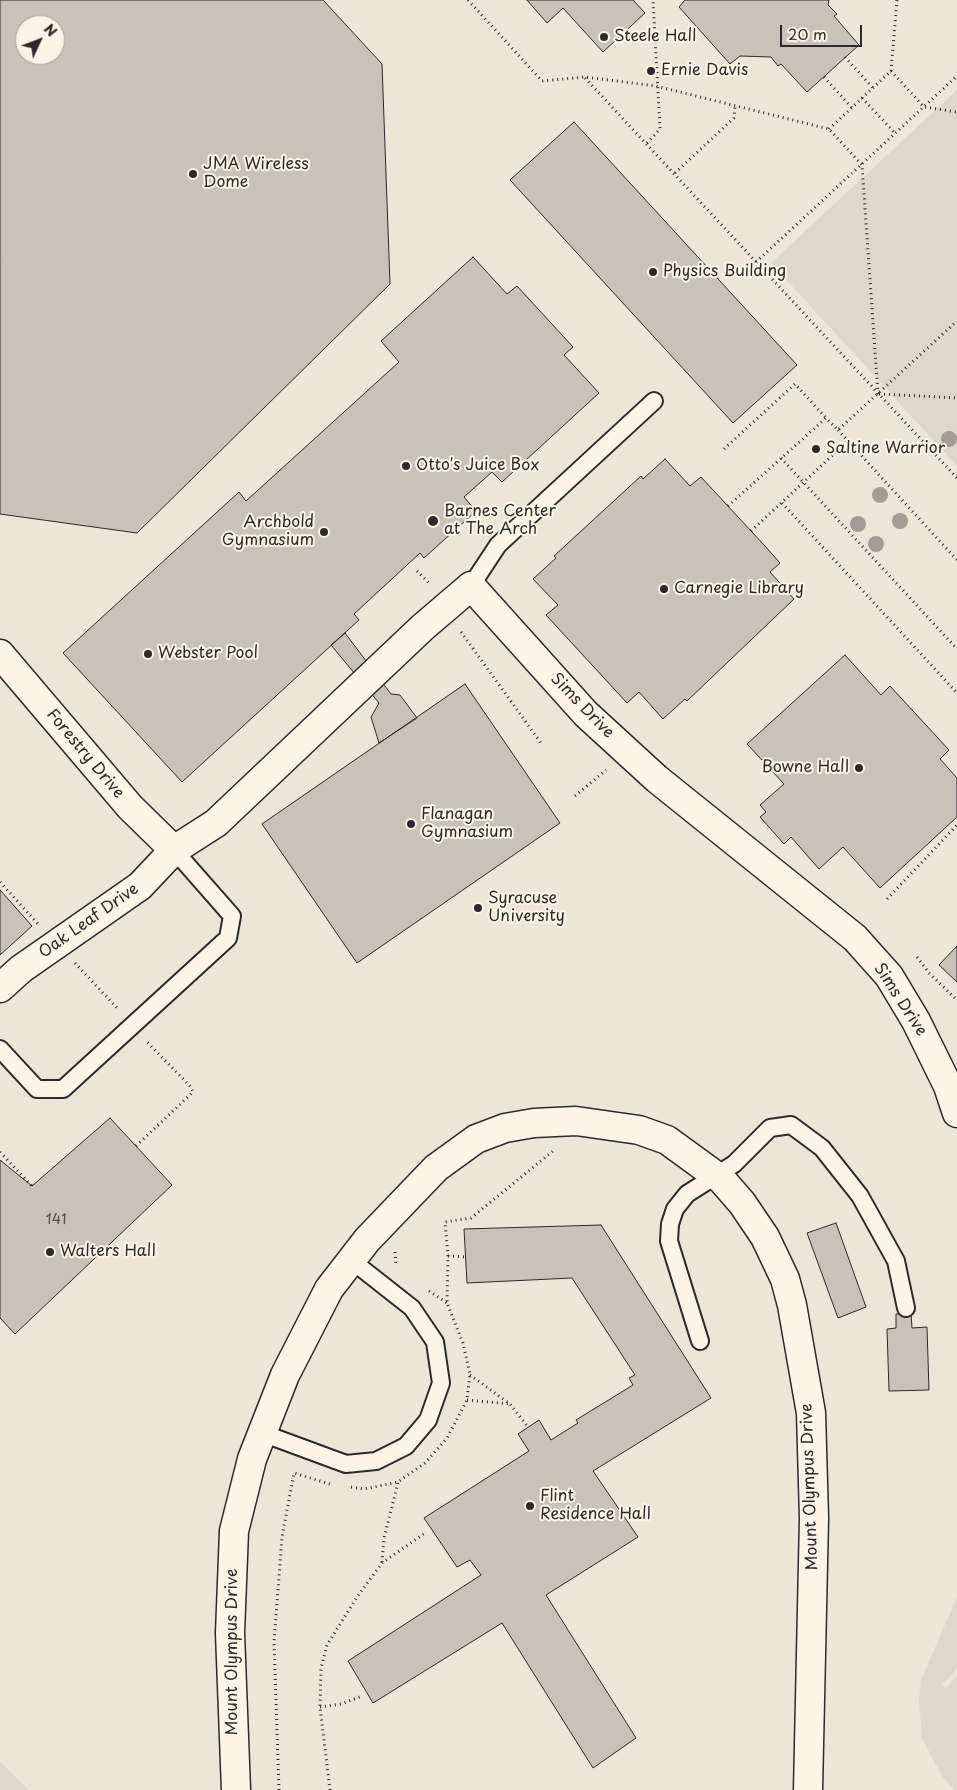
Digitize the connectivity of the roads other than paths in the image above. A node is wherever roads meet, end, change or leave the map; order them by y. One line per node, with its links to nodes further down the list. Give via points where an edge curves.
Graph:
1 (654, 402): 2 (lane, via 498,546)
2 (471, 586): 4 (street, via 423,627 216,824); 7 (street, Sims Drive, via 586,714 657,778 855,938 889,976 916,1021)
3 (0, 654): 4 (street, Forestry Drive, via 130,807)
4 (174, 850): 5 (street, Oak Leaf Drive, via 140,886); 6 (lane, via 232,916 228,938 63,1089 36,1090)
5 (0, 988)
6 (0, 1049)
7 (957, 1112)
8 (714, 1175): 9 (street, Mount Olympus Drive, via 667,1140 639,1130 576,1121 504,1128 476,1139 436,1168); 10 (lane, via 734,1164 770,1128 791,1125 822,1148 860,1196 896,1261); 11 (lane, via 687,1194 675,1209 670,1224 669,1241); 14 (street, Mount Olympus Drive, via 742,1203 765,1237 785,1279 810,1413 814,1518)
9 (351, 1260): 12 (street, Mount Olympus Drive, via 329,1289 285,1375); 12 (lane, via 412,1308 434,1342 441,1383 428,1420 406,1446 376,1461 346,1464)
10 (906, 1308)
11 (700, 1341)
12 (262, 1433): 13 (street, Mount Olympus Drive, via 234,1531 230,1633)
13 (236, 1790)
14 (808, 1790)

